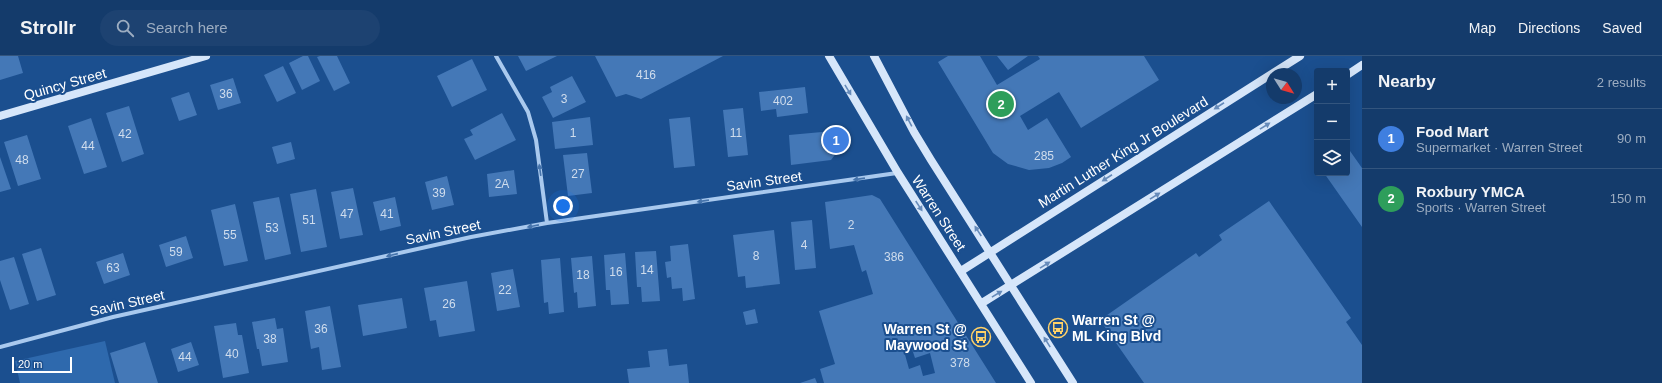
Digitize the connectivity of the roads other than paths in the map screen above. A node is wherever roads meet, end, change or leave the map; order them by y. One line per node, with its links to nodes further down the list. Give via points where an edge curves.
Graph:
1 (206, 56): 9 (main road, Quincy Street)
2 (496, 56): 11 (street, one-way to 2, via 536,140 528,112)
3 (829, 56): 10 (main road, Warren Street, one-way to 10)
4 (874, 56): 12 (main road, Warren Street, one-way to 4, via 914,132)
5 (1300, 56): 12 (main road, Martin Luther King Jr Boulevard, one-way to 12)
6 (1362, 65): 7 (main road)
7 (1350, 73)
8 (1314, 96): 14 (main road, one-way to 8)
9 (0, 116)
10 (898, 173): 11 (street, Savin Street, one-way to 11); 13 (main road, Warren Street, one-way to 13)
11 (547, 223): 16 (street, Savin Street, one-way to 16, via 471,237 113,317)
12 (991, 252): 13 (main road, Martin Luther King Jr Boulevard); 14 (main road, Warren Street)
13 (961, 271): 15 (main road, Warren Street)
14 (1012, 286): 15 (main road, one-way to 14); 18 (main road, Warren Street, one-way to 14)
15 (982, 303): 17 (main road, Warren Street)
16 (0, 347)
17 (1031, 383)
18 (1073, 383)

